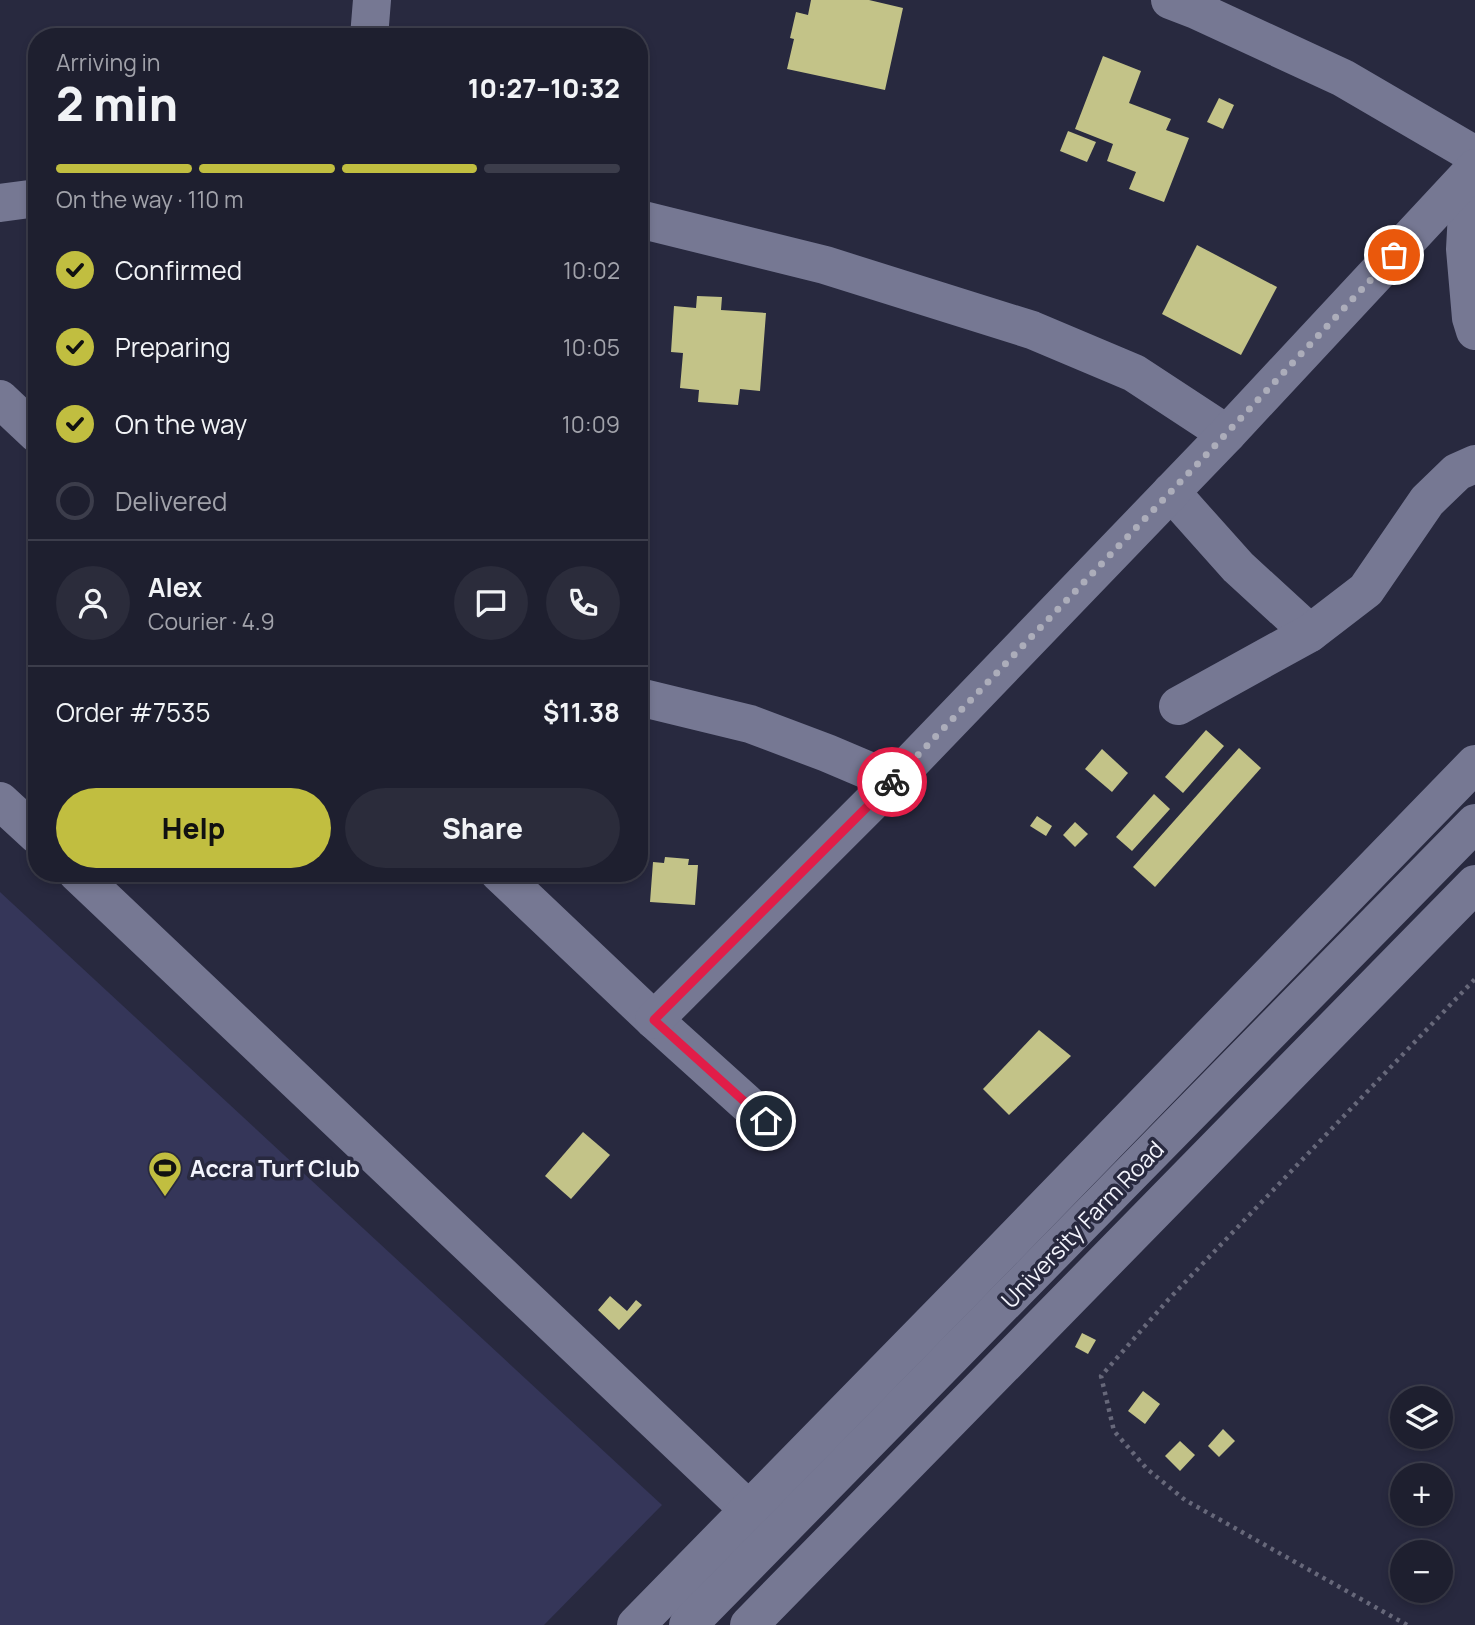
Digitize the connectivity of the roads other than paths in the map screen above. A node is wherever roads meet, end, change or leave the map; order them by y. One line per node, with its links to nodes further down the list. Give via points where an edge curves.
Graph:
1 (372, 0): 3 (street)
2 (1170, 0): 4 (street, via 1343,78)
3 (370, 28)
4 (1473, 166): 8 (street, via 1465,249); 11 (street)
5 (28, 199): 6 (street)
6 (0, 203)
7 (648, 221): 11 (street, via 825,265 1032,330 1134,373)
8 (1475, 331)
9 (0, 398): 10 (street)
10 (28, 425)
11 (1227, 433): 13 (street)
12 (1475, 464): 14 (street, via 1457,472 1427,501 1366,590)
13 (1171, 492): 14 (street, via 1238,567); 18 (street)
14 (1310, 633): 16 (street)
15 (648, 699): 18 (street, via 750,724)
16 (1178, 706)
17 (1475, 764): 27 (street)
18 (893, 781): 25 (street)
19 (0, 801): 21 (street)
20 (1475, 823): 29 (street, University Farm Road)
21 (28, 827)
22 (86, 882): 27 (street)
23 (508, 882): 25 (street)
24 (1475, 884): 30 (street, University Farm Road)
25 (654, 1020): 26 (street)
26 (766, 1121)
27 (749, 1510): 28 (street)
28 (636, 1625)
29 (688, 1625)
30 (749, 1625)

